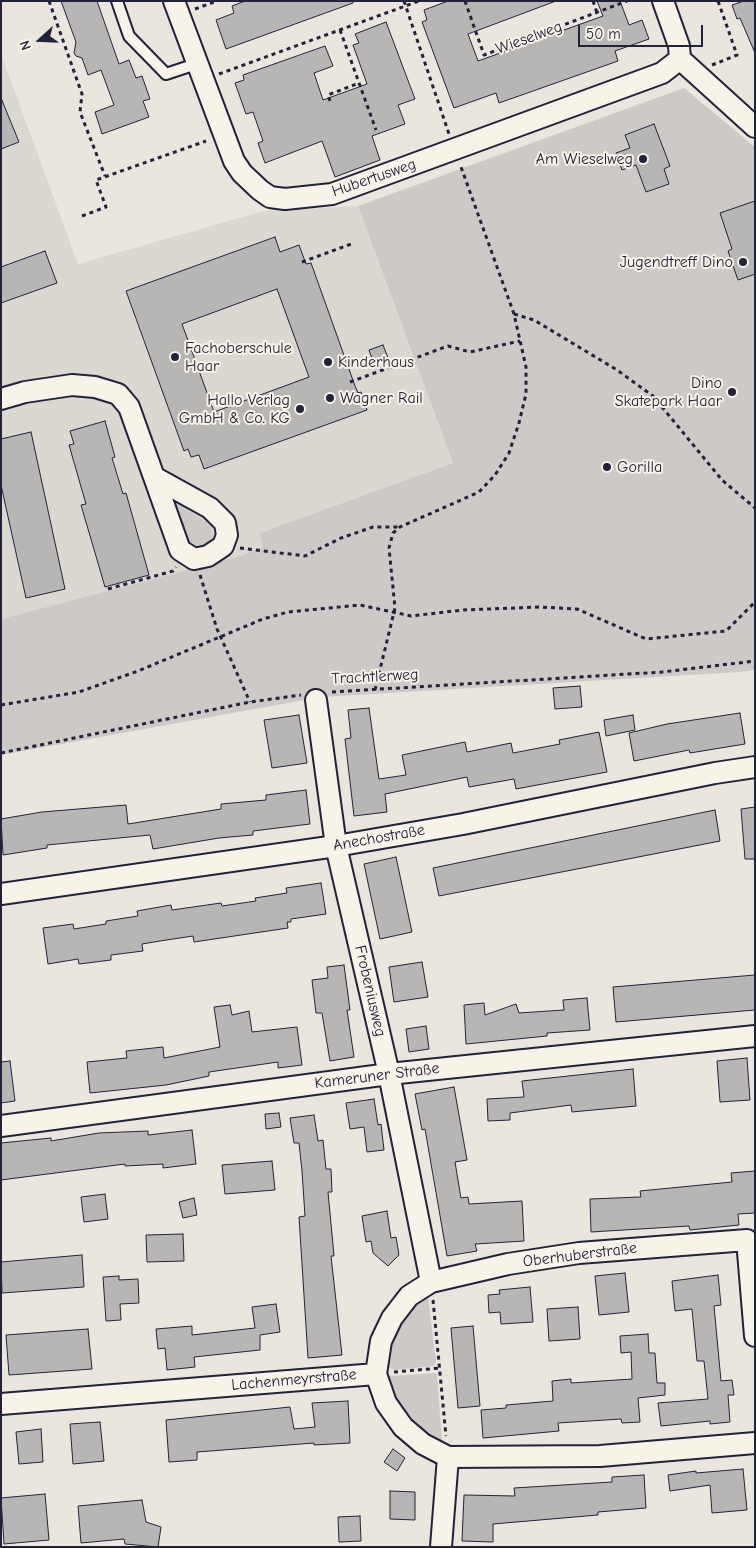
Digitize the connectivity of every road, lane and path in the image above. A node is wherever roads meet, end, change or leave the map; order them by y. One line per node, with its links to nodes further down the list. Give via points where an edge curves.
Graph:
1 (49, 1): 27 (path, via 82,94 80,112)
2 (117, 1): 17 (lane, via 129,36 166,74)
3 (174, 1): 17 (street, Hubertusweg)
4 (218, 1): 13 (path)
5 (404, 1): 12 (path)
6 (419, 1): 12 (path)
7 (466, 1): 14 (path, Wieselweg, via 484,54)
8 (593, 1): 14 (path)
9 (627, 1): 14 (path, Wieselweg)
10 (663, 1): 16 (street, via 679,46)
11 (718, 1): 18 (path, via 737,55)
12 (406, 6): 15 (path); 24 (path)
13 (192, 10)
14 (597, 13)
15 (340, 30): 19 (path); 20 (path)
16 (680, 59): 17 (street, Hubertusweg, via 662,73 332,194 286,199 270,197 242,173 234,161); 22 (street)
17 (196, 64)
18 (710, 68)
19 (216, 75)
20 (359, 83): 21 (path, via 328,95); 23 (path)
21 (330, 101)
22 (755, 127)
23 (376, 130)
24 (450, 137)
25 (206, 141): 27 (path)
26 (461, 167): 31 (path)
27 (105, 176): 28 (path, via 96,180 106,206)
28 (82, 216)
29 (354, 243): 30 (path)
30 (302, 262)
31 (514, 314): 32 (path); 36 (path, via 534,320 617,370 652,396 722,480)
32 (520, 341): 33 (path, via 470,352 448,346); 37 (path, via 526,367 526,394 509,453 495,475 479,492)
33 (352, 381)
34 (1, 399): 35 (street, via 72,385 118,394 129,407)
35 (154, 478): 38 (street, via 210,508 225,523 227,535); 39 (street, via 180,550)
36 (755, 508)
37 (400, 527): 38 (path, via 373,527 305,556); 42 (path, via 393,533 389,548)
38 (223, 546): 39 (street, via 208,556)
39 (191, 557): 40 (path, via 173,571); 43 (path)
40 (108, 589)
41 (755, 602): 42 (path, via 726,631 646,639 577,608 463,610 410,616)
42 (394, 612): 43 (path, via 360,605 288,612); 45 (path)
43 (220, 636): 47 (path); 48 (path, via 79,692)
44 (755, 661): 45 (path, Trachtlerweg, via 662,672)
45 (374, 690): 46 (path, Trachtlerweg)
46 (315, 696): 47 (path, Trachtlerweg); 51 (street, Frobeniusweg)
47 (250, 702): 49 (path, Trachtlerweg)
48 (1, 705)
49 (1, 753)
50 (755, 768): 51 (street, Anechostraße)
51 (336, 846): 52 (street, Anechostraße); 54 (street, Frobeniusweg)
52 (1, 894)
53 (755, 1036): 54 (street, Kameruner Straße)
54 (389, 1074): 55 (street, Kameruner Straße); 56 (street, Frobeniusweg)
55 (1, 1126)
56 (431, 1282): 57 (street, Oberhuberstraße, via 508,1264 579,1253 747,1240); 58 (path); 59 (street, Oberhuberstraße, via 410,1296 392,1318 381,1341)
57 (755, 1336)
58 (440, 1368): 59 (path); 62 (path)
59 (376, 1374): 60 (street, Lachenmeyrstraße); 62 (street, Lachenmeyrstraße, via 386,1403 402,1427 423,1444)
60 (1, 1404)
61 (755, 1444): 62 (street, Lachenmeyrstraße, via 600,1456)
62 (448, 1456): 63 (street)
63 (441, 1547)

